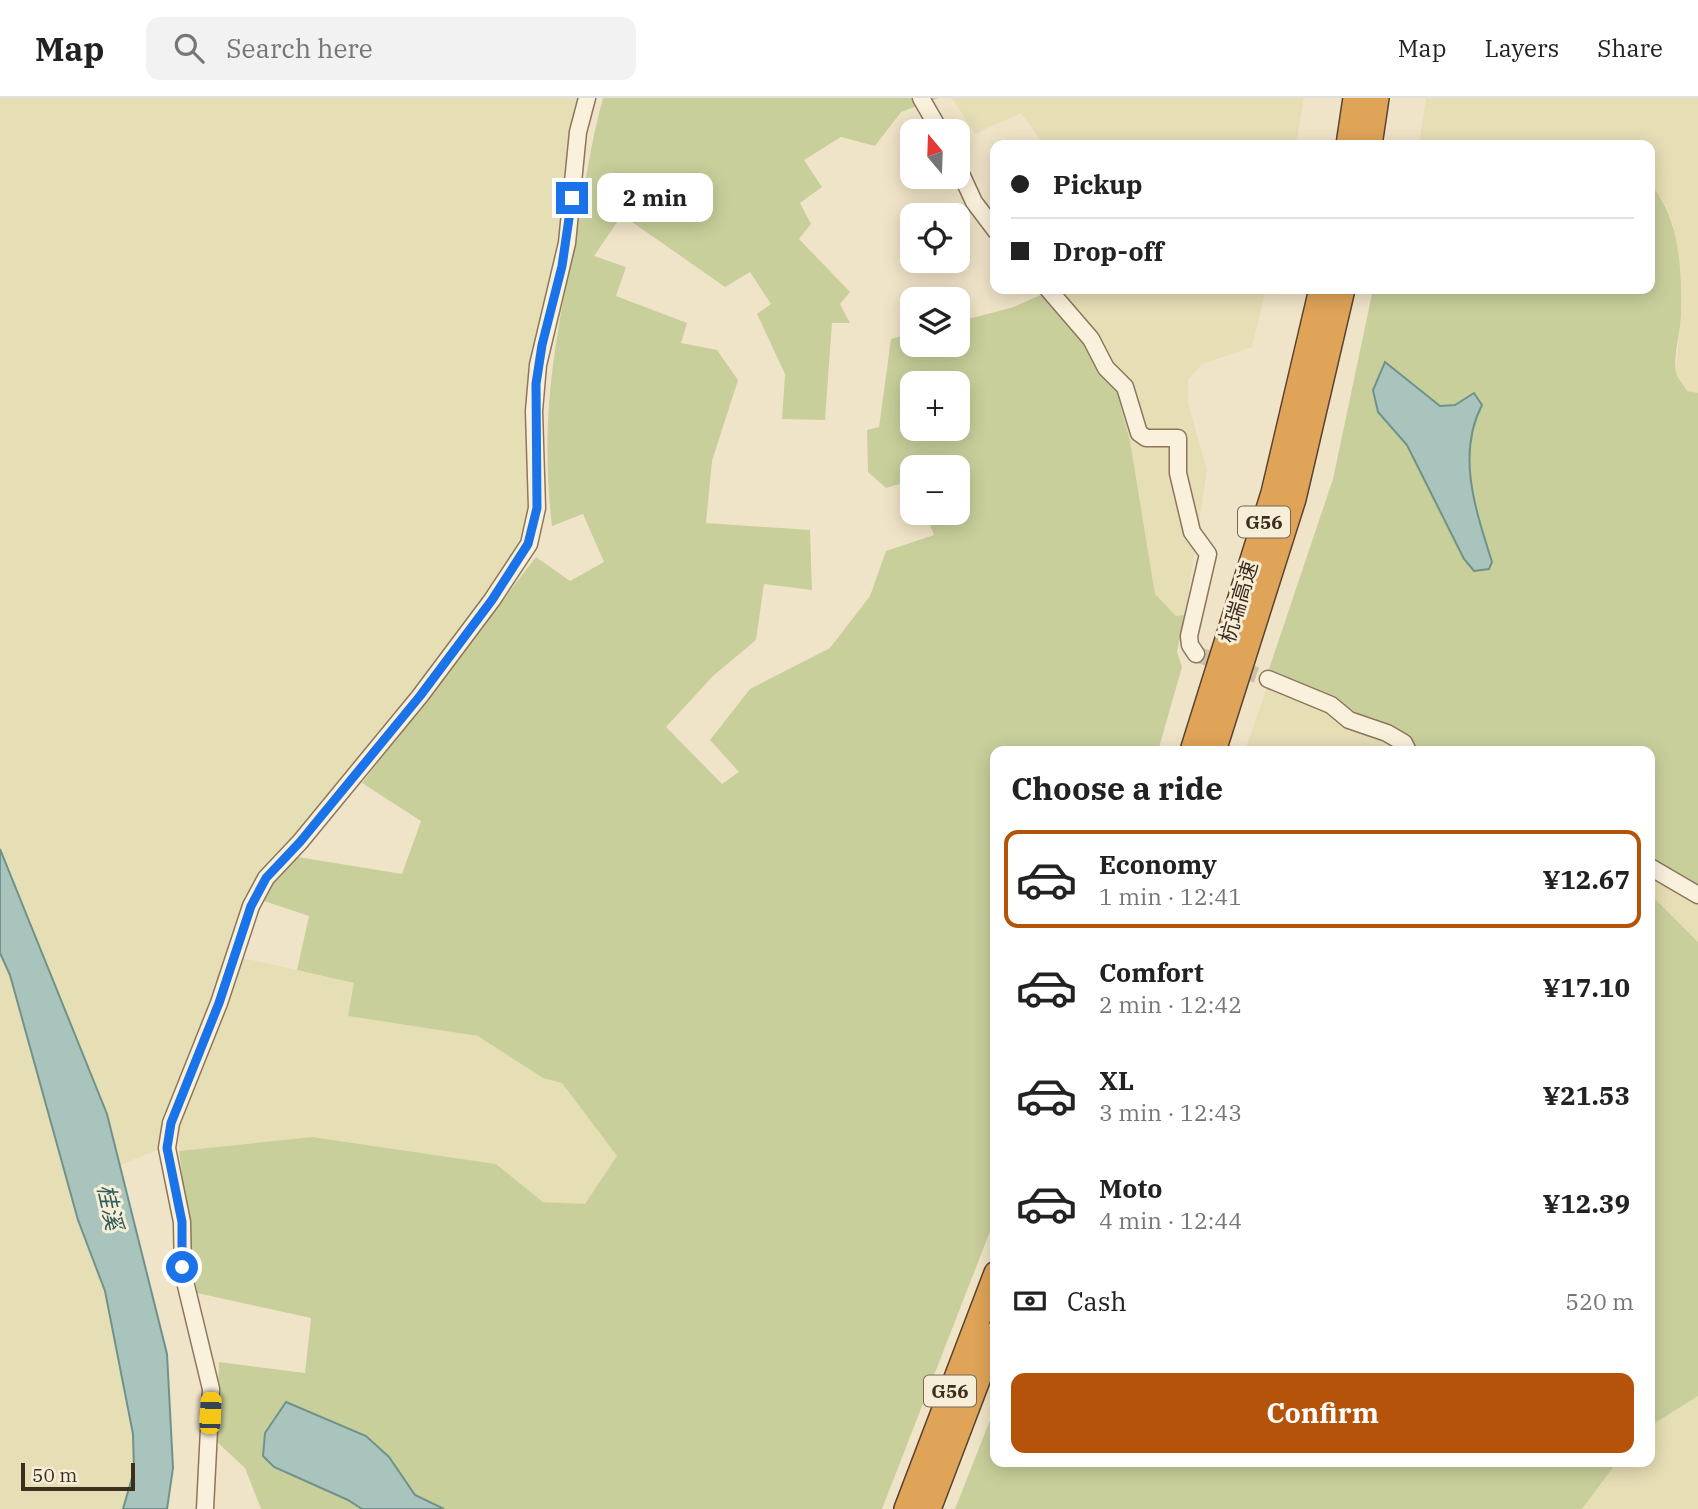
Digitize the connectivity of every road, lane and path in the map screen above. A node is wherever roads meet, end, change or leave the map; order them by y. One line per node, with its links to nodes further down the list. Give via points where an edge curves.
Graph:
1 (587, 98): 22 (street, via 578,132 567,243 536,384 537,508 528,544 420,696 266,878 251,906 219,1003 171,1123 167,1148 182,1222 183,1273 211,1389)
2 (921, 98): 5 (street)
3 (1355, 98): 6 (highway)
4 (1377, 98): 7 (highway)
5 (933, 119)
6 (1349, 140)
7 (1371, 140)
8 (968, 189): 9 (street)
9 (990, 223)
10 (1052, 294): 13 (street, via 1125,387 1142,437 1178,438 1178,472 1192,532 1208,554 1189,636)
11 (1320, 294): 15 (highway, 杭瑞高速 / G56, via 1273,493)
12 (1342, 294): 16 (highway, 杭瑞高速 / G56, via 1294,499)
13 (1196, 654)
14 (1268, 679): 17 (street, via 1331,705 1349,720 1387,733)
15 (1194, 746)
16 (1216, 746)
17 (1406, 746)
18 (1655, 870): 19 (street)
19 (1698, 895)
20 (990, 1289): 23 (highway, G56)
21 (990, 1349): 24 (highway, G56)
22 (205, 1509)
23 (906, 1509)
24 (929, 1509)

